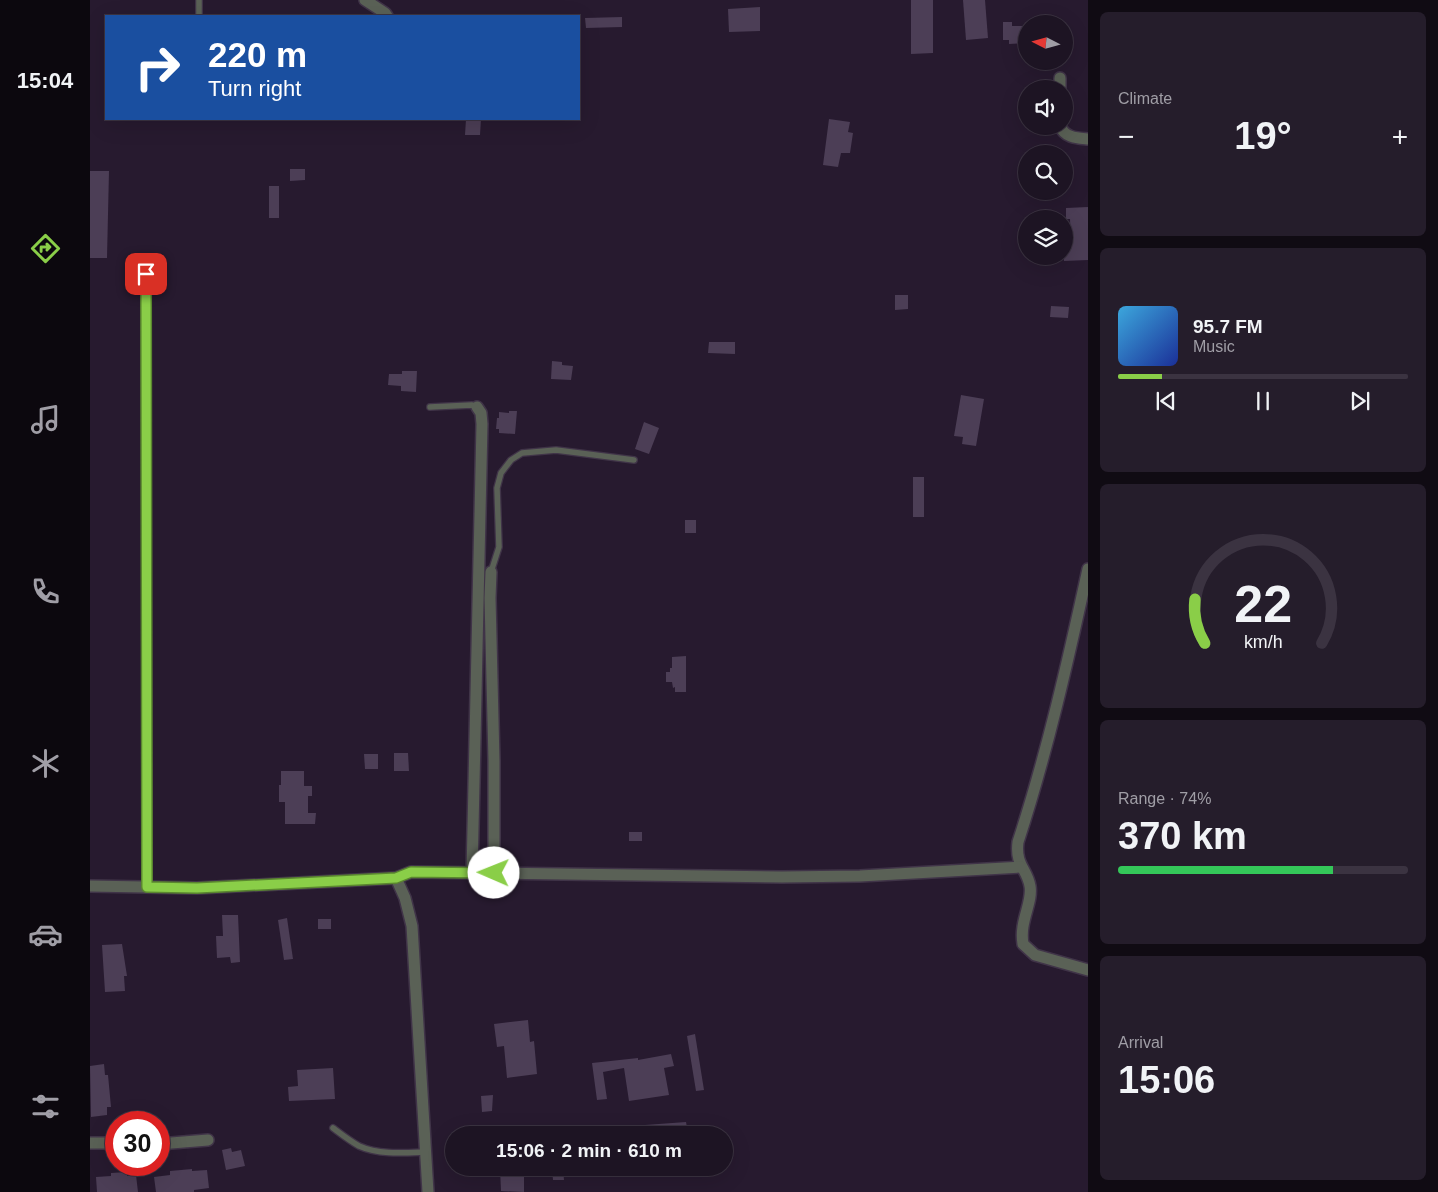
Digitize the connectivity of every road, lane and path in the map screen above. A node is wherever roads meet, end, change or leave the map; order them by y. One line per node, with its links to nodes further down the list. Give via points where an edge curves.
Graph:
1 (199, 0): 3 (lane)
2 (365, 0): 4 (street)
3 (199, 15)
4 (386, 15)
5 (1068, 135): 6 (street)
6 (1088, 139)
7 (146, 274): 18 (lane)
8 (430, 407): 9 (lane, via 472,405)
9 (477, 408): 14 (street, via 482,424)
10 (634, 460): 12 (lane, via 556,450 522,453 511,460 501,473 498,488 498,547)
11 (1088, 569): 13 (street, via 1047,743 1018,842)
12 (491, 572): 15 (street)
13 (1021, 868): 15 (street, via 860,876); 19 (street, via 1030,887 1022,923 1023,944 1034,955)
14 (472, 872): 15 (street); 16 (street, via 411,872)
15 (494, 873)
16 (396, 878): 18 (street, via 197,888); 25 (street, via 406,898 412,926)
17 (90, 886): 18 (street)
18 (147, 887)
19 (1088, 970)
20 (332, 1128): 25 (lane, via 359,1146 384,1153)
21 (208, 1140): 24 (street)
22 (90, 1143): 23 (street)
23 (105, 1143)
24 (170, 1143)
25 (425, 1152): 26 (street)
26 (428, 1192)

